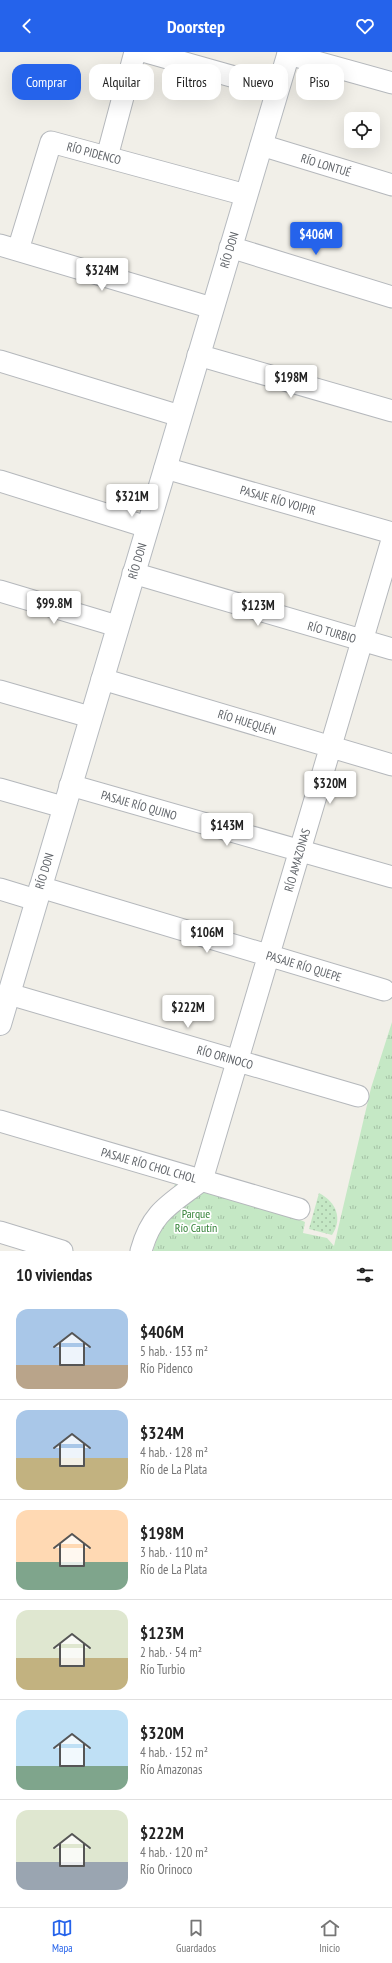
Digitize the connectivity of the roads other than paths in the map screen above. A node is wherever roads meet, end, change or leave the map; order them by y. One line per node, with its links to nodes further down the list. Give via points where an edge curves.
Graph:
1 (135, 52): 9 (street)
2 (146, 52): 5 (street)
3 (288, 53): 4 (street, RÍO DON); 6 (street)
4 (285, 64)
5 (229, 75)
6 (392, 83)
7 (275, 100): 8 (street, RÍO DON)
8 (261, 145): 10 (street, RÍO LONTUÉ); 11 (street, RÍO DON)
9 (107, 157): 11 (street, RÍO PIDENCO); 12 (street, RÍO PIDENCO, via 51,142)
10 (392, 185)
11 (246, 195): 13 (street, RÍO DON)
12 (9, 247): 15 (street)
13 (230, 247): 14 (street); 15 (street, RÍO DON)
14 (392, 296)
15 (212, 308): 16 (street, RÍO DON)
16 (198, 355): 18 (street); 19 (street, RÍO DON)
17 (0, 361): 19 (street)
18 (392, 411)
19 (180, 416): 20 (street, RÍO DON)
20 (165, 468): 22 (street, RÍO DON); 23 (street, PASAJE RÍO VOIPIR)
21 (0, 481): 22 (street)
22 (147, 527): 25 (street, RÍO DON)
23 (392, 533)
24 (392, 540): 28 (street, RÍO AMAZONAS)
25 (133, 574): 27 (street, RÍO DON); 28 (street, RÍO TURBIO)
26 (0, 592): 27 (street)
27 (117, 626): 30 (street, RÍO DON)
28 (362, 640): 29 (street, RÍO TURBIO); 33 (street, RÍO AMAZONAS)
29 (392, 649)
30 (102, 679): 32 (street, RÍO DON); 33 (street, RÍO HUEQUÉN)
31 (0, 691): 32 (street)
32 (90, 717): 35 (street, RÍO DON)
33 (331, 747): 34 (street, RÍO HUEQUÉN); 38 (street, RÍO AMAZONAS)
34 (392, 765)
35 (70, 785): 37 (street, RÍO DON); 38 (street, PASAJE RÍO QUINO)
36 (0, 789): 37 (street)
37 (63, 807): 41 (street, RÍO DON)
38 (300, 850): 39 (street, PASAJE RÍO QUINO); 42 (street, RÍO AMAZONAS)
39 (392, 877)
40 (0, 889): 41 (street, PASAJE RÍO QUEPE)
41 (38, 893): 42 (street, PASAJE RÍO QUEPE); 44 (street, RÍO DON)
42 (269, 955): 43 (street, PASAJE RÍO QUEPE); 46 (street, RÍO AMAZONAS)
43 (384, 990)
44 (4, 992): 45 (street, RÍO DON); 46 (street, RÍO ORINOCO)
45 (0, 1024)
46 (239, 1061): 47 (street, RÍO ORINOCO); 49 (street, RÍO AMAZONAS)
47 (358, 1096)
48 (0, 1121): 49 (street, PASAJE RÍO CHOL CHOL)
49 (202, 1180): 50 (street, PASAJE RÍO CHOL CHOL); 52 (street, via 164,1208)
50 (298, 1209)
51 (0, 1232): 53 (street)
52 (143, 1242)
53 (62, 1251)

